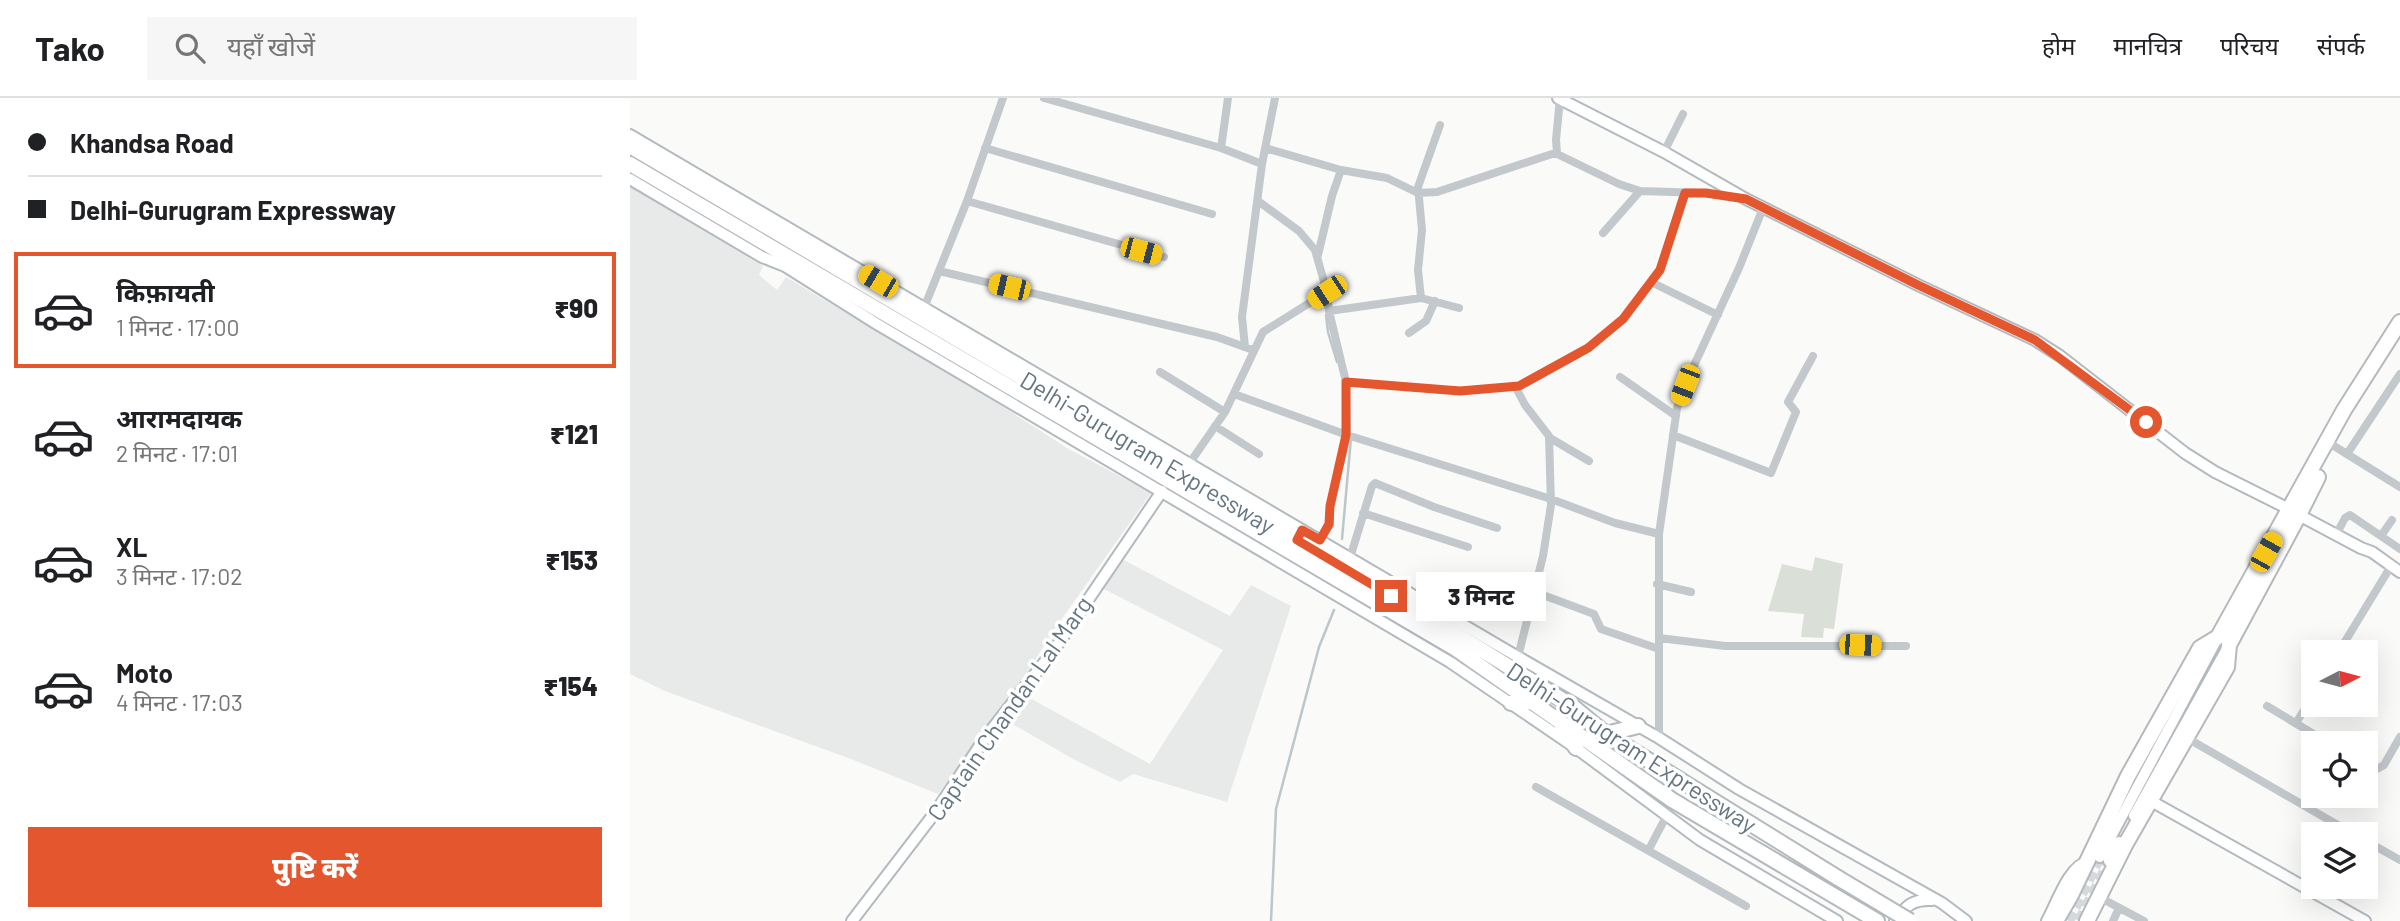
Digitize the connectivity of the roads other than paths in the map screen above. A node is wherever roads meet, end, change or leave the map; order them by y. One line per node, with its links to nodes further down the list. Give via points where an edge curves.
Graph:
1 (1003, 98): 10 (street)
2 (1044, 98): 11 (street)
3 (1228, 98): 11 (street)
4 (1275, 98): 12 (street)
5 (1559, 98): 13 (main road); 14 (street)
6 (1683, 114): 13 (street)
7 (1440, 125): 20 (street)
8 (630, 135): 35 (main road)
9 (630, 146): 70 (highway, Delhi-Gurugram Expressway)
10 (985, 148): 23 (street); 26 (street)
11 (1221, 148): 16 (street)
12 (1265, 148): 16 (street); 17 (street)
13 (1664, 152): 22 (main road)
14 (1557, 153): 19 (street); 20 (street, via 1437,192)
15 (630, 164): 88 (highway, Delhi-Gurugram Expressway, via 1456,649)
16 (1262, 164): 24 (street)
17 (1341, 170): 20 (street, via 1387,178); 28 (street)
18 (630, 179): 63 (main road)
19 (1640, 191): 21 (street); 27 (street)
20 (1418, 193): 33 (street)
21 (1685, 193): 22 (street); 31 (street, via 1660,270)
22 (1746, 199): 25 (main road)
23 (967, 201): 29 (street); 30 (street)
24 (1258, 201): 28 (street, via 1299,231); 42 (street, via 1242,317)
25 (1763, 208): 38 (street); 65 (main road, via 2035,340 2185,453)
26 (1212, 214)
27 (1603, 233)
28 (1318, 256): 32 (street)
29 (1164, 257)
30 (939, 271): 35 (street); 42 (street)
31 (1651, 282): 38 (street); 48 (street, via 1623,319 1601,338)
32 (1327, 292): 37 (street); 42 (street, via 1266,329)
33 (1421, 298): 34 (street); 37 (street)
34 (1435, 301): 36 (street); 40 (street, via 1426,321)
35 (924, 308): 61 (main road)
36 (1459, 308)
37 (1329, 311): 47 (street)
38 (1718, 315): 52 (street, via 1685,385)
39 (2400, 322): 50 (highway)
40 (1409, 333)
41 (2400, 339): 50 (highway)
42 (1249, 348): 49 (street)
43 (1813, 356): 55 (street, via 1788,402 1796,412 1771,472)
44 (1160, 372): 51 (street)
45 (2400, 374): 59 (street)
46 (1620, 377): 52 (street)
47 (1346, 382): 48 (street, via 1460,391); 54 (street)
48 (1516, 386): 56 (street)
49 (1234, 394): 51 (street); 54 (street)
50 (2353, 404): 57 (highway); 65 (highway)
51 (1225, 412): 53 (street)
52 (1676, 416): 55 (street)
53 (1215, 426): 58 (street); 61 (street)
54 (1346, 435): 64 (street); 73 (street, via 1329,524)
55 (1673, 435): 69 (street)
56 (1550, 438): 60 (street); 64 (street)
57 (2334, 446): 59 (street); 65 (highway)
58 (1259, 454)
59 (2347, 454): 62 (street)
60 (1589, 461)
61 (1189, 464): 70 (main road)
62 (2399, 485)
63 (1162, 491): 89 (main road); 115 (main road, Captain Chandan Lal Marg, via 1054,650)
64 (1551, 499): 69 (street); 80 (street)
65 (2294, 512): 71 (main road); 84 (highway)
66 (1363, 513): 68 (street, via 1377,483); 74 (street); 76 (street)
67 (2392, 520): 72 (street)
68 (1497, 528)
69 (1659, 534): 79 (street)
70 (1300, 535): 73 (main road); 96 (highway, Delhi-Gurugram Expressway, via 1572,706)
71 (2336, 535): 72 (street, via 2350,515); 77 (main road, via 2372,552)
72 (2381, 536): 75 (street)
73 (1320, 540): 76 (main road)
74 (1468, 547)
75 (2400, 549)
76 (1350, 558): 87 (main road)
77 (2393, 570): 78 (main road); 83 (street)
78 (2400, 578)
79 (1657, 584): 81 (street); 82 (street)
80 (1535, 592): 86 (street, via 1594,614 1601,629); 87 (street)
81 (1691, 592)
82 (1659, 638): 85 (street, via 1725,646); 86 (street)
83 (2347, 640)
84 (2223, 641): 99 (highway, via 2227,667); 108 (main road); 108 (highway, via 2200,648 2128,776)
85 (1906, 646)
86 (1659, 649): 98 (street)
87 (1518, 657): 94 (main road)
88 (1532, 702): 89 (highway); 92 (highway, Delhi-Gurugram Expressway)
89 (1511, 703): 100 (main road)
90 (2267, 706): 93 (street)
91 (2301, 715): 93 (street)
92 (1559, 721): 100 (highway); 117 (highway, Delhi-Gurugram Expressway, via 1672,800)
93 (2296, 723): 95 (street)
94 (1638, 726): 96 (highway); 98 (main road)
95 (2309, 731)
96 (1606, 734): 119 (highway, Delhi-Gurugram Expressway, bridge)
97 (2400, 737): 101 (street)
98 (1659, 738): 111 (main road)
99 (2187, 738): 103 (highway); 105 (street)
100 (1576, 748): 104 (main road)
101 (2378, 768)
102 (1536, 787): 107 (street)
103 (2151, 801): 110 (highway); 114 (main road)
104 (1667, 815): 107 (street); 116 (main road, via 1700,840)
105 (2333, 822)
106 (2378, 848): 109 (street)
107 (1648, 849): 112 (street)
108 (2099, 860): 121 (main road, via 2080,863); 122 (highway)
109 (2400, 860)
110 (2099, 897): 113 (street); 123 (highway)
111 (1935, 900): 118 (main road, via 1914,901); 120 (main road)
112 (1746, 906)
113 (2119, 908): 124 (street); 125 (street)
114 (2363, 920)
115 (852, 921)
116 (1837, 921)
117 (1877, 921)
118 (1895, 921)
119 (1910, 921)
120 (1966, 921)
121 (2047, 921)
122 (2056, 921)
123 (2087, 921)
124 (2113, 921)
125 (2144, 921)

